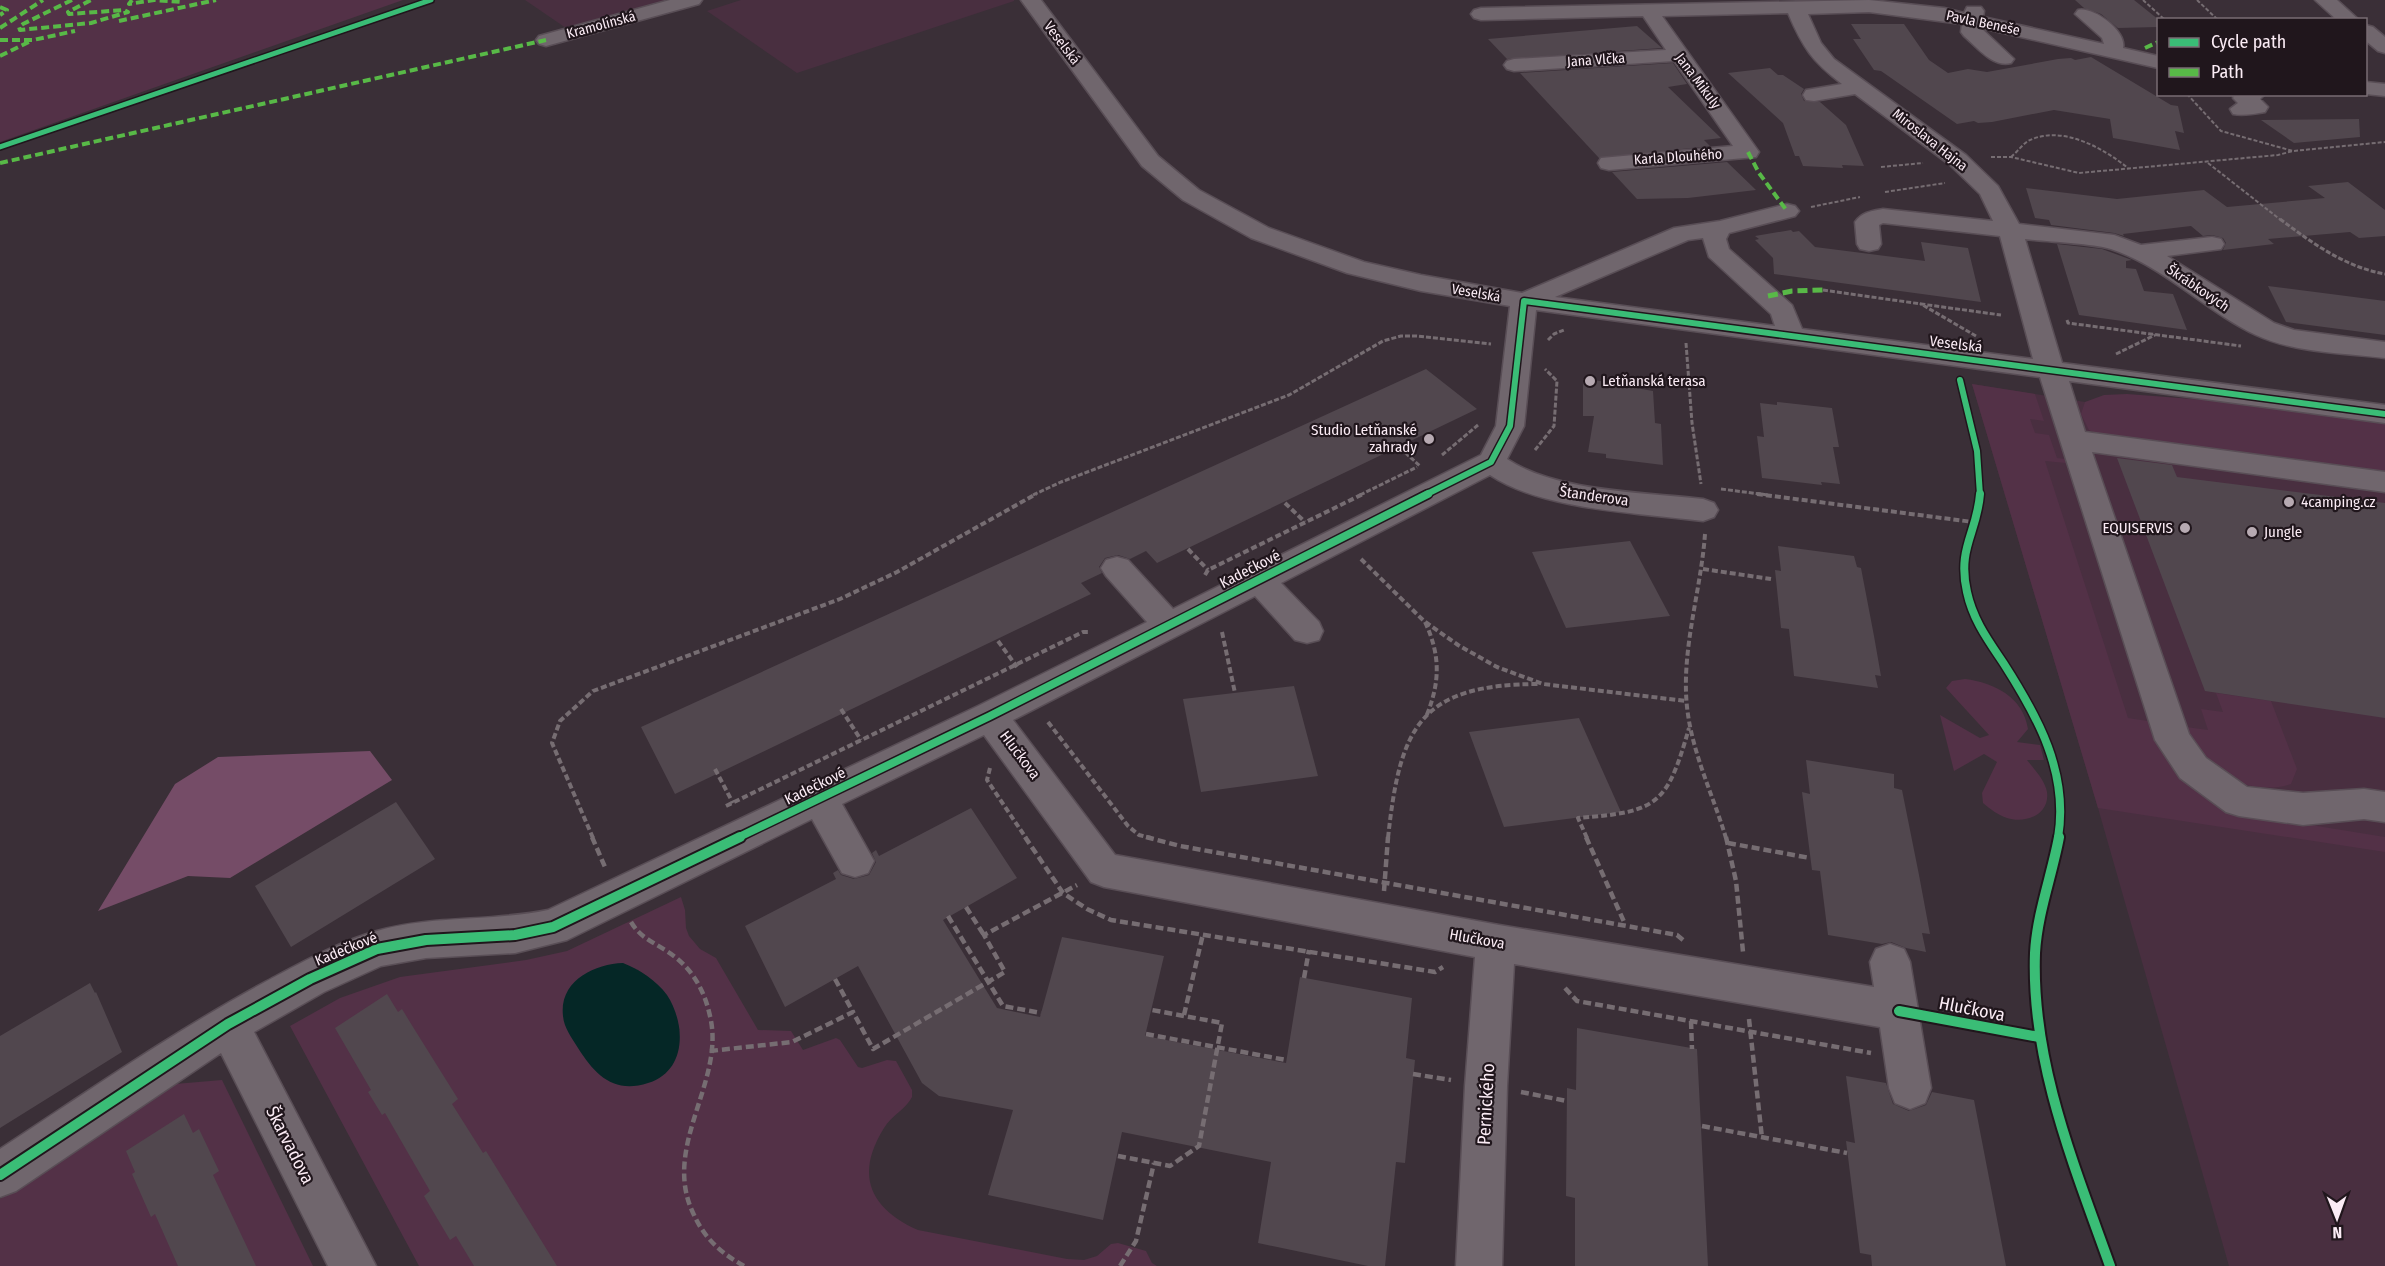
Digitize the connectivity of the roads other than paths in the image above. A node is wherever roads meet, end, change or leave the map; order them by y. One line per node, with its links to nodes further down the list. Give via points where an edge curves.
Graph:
1 (692, 0): 12 (street, Kramolínská)
2 (1031, 0): 31 (street, Veselská, via 1150,161 1191,195 1260,233 1356,268)
3 (1976, 0): 10 (street)
4 (2325, 0): 9 (street)
5 (1805, 7): 6 (street, Pavla Beneše); 10 (street, Pavla Beneše, via 1869,6); 19 (street, Miroslava Hajna, via 1798,13 1812,44 1827,63)
6 (1648, 10): 7 (street, Pavla Beneše); 15 (street, Jana Mikuly)
7 (1481, 14)
8 (2085, 14): 14 (street, via 2110,35)
9 (2348, 18)
10 (1971, 20): 14 (street, Pavla Beneše); 16 (street, via 1974,37)
11 (2367, 33): 13 (street)
12 (546, 40)
13 (2385, 47)
14 (2112, 51): 17 (street, Pavla Beneše)
15 (1677, 55): 18 (street, Jana Vlčka); 23 (street, Jana Mikuly, via 1713,99)
16 (2004, 59)
17 (2157, 62)
18 (1514, 65)
19 (1860, 87): 22 (street); 27 (street, Miroslava Hajna, via 1958,160 1990,192)
20 (2367, 88): 21 (street)
21 (2385, 90)
22 (1814, 95)
23 (1748, 152): 24 (street, Karla Dlouhého)
24 (1609, 163)
25 (1787, 212): 26 (street)
26 (1720, 228): 31 (street, via 1683,233); 32 (street, via 1714,239 1718,252 1783,311)
27 (2010, 230): 28 (street, Škrábkových, via 1883,216 1867,222); 30 (street, Škrábkových, via 2114,242); 34 (street, Miroslava Hajna)
28 (1869, 244)
29 (2212, 244): 30 (street)
30 (2141, 252): 33 (street, Škrábkových, via 2265,329 2290,338)
31 (1524, 301): 32 (street, Veselská); 37 (street, via 1511,350 1510,426)
32 (1791, 336): 34 (street, Veselská)
33 (2385, 350)
34 (2050, 370): 35 (street, Veselská); 36 (street, Miroslava Hajna)
35 (2385, 414)
36 (2074, 440): 38 (street); 46 (street, Miroslava Hajna, via 2172,740 2193,768 2239,801 2303,809 2364,804)
37 (1491, 462): 39 (street, Štanderova, via 1515,478 1557,492); 41 (street, Kadečkové)
38 (2385, 482)
39 (1698, 494)
40 (1117, 568): 42 (street)
41 (1259, 580): 42 (street, Kadečkové); 43 (street)
42 (1169, 625): 44 (street, Kadečkové)
43 (1307, 631)
44 (990, 716): 45 (street, Kadečkové); 48 (street, Hlučkova, via 1104,870)
45 (820, 799): 47 (street); 51 (street, Kadečkové, via 554,927 515,935 426,940 377,949 310,979)
46 (2385, 807)
47 (855, 861)
48 (1499, 943): 50 (street, Hlučkova); 55 (street, Pernického, via 1494,962)
49 (1890, 962): 50 (street)
50 (1899, 1011): 52 (street)
51 (228, 1024): 53 (street, Kadečkové); 54 (street, Škarvadova)
52 (1910, 1088)
53 (0, 1175)
54 (353, 1266)
55 (1479, 1266)

